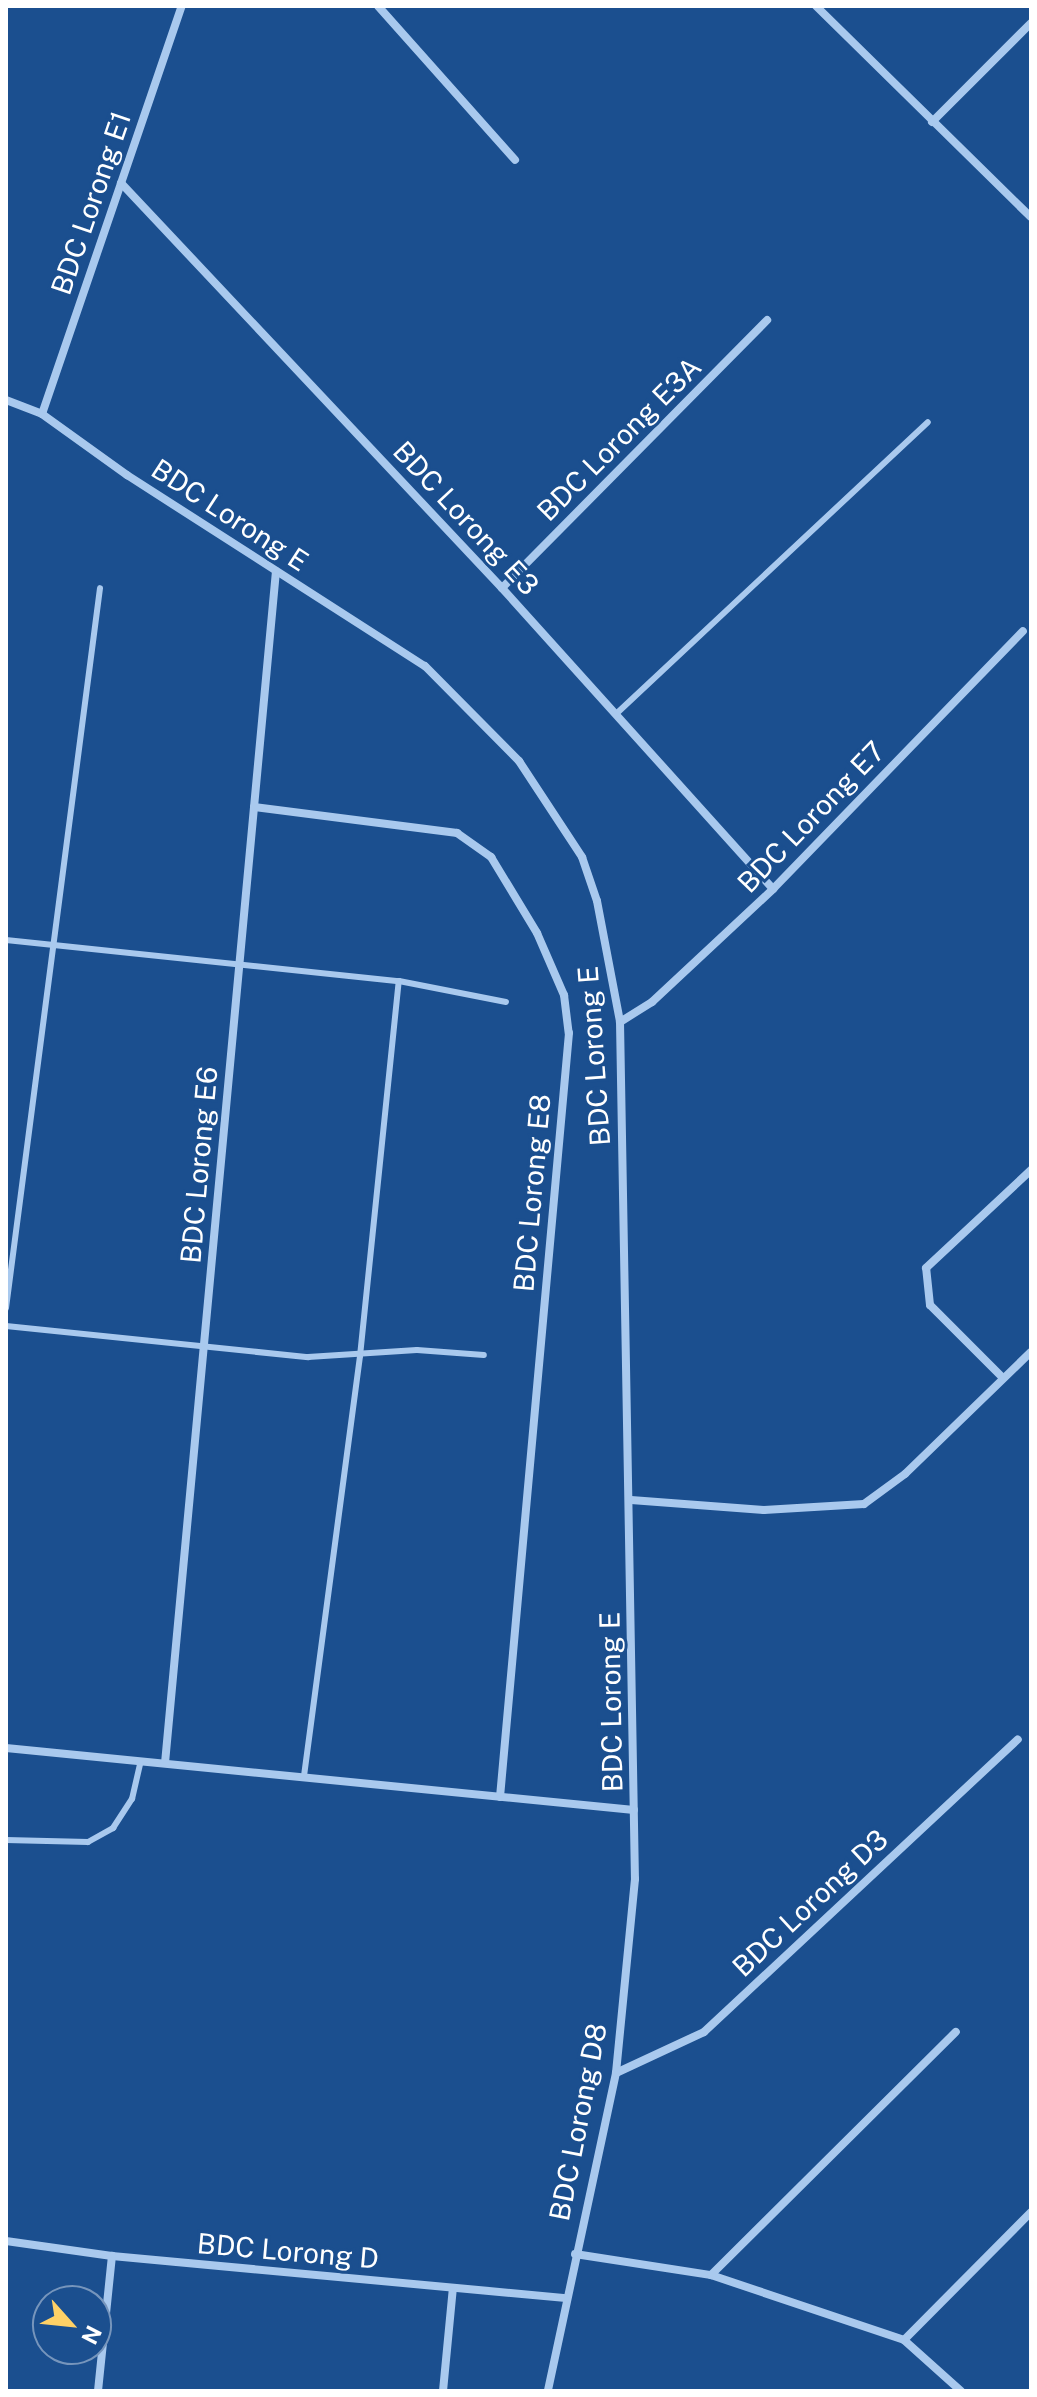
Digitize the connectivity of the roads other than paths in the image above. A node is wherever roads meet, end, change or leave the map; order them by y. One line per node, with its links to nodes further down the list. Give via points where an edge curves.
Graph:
1 (182, 6): 7 (street, BDC Lorong E1)
2 (378, 6): 6 (street)
3 (816, 6): 5 (street)
4 (1031, 23): 5 (street)
5 (932, 122): 8 (street)
6 (515, 160)
7 (121, 183): 11 (street, BDC Lorong E1); 15 (street, BDC Lorong E3)
8 (1031, 217)
9 (767, 320): 15 (street, BDC Lorong E3A)
10 (6, 400): 11 (street, BDC Lorong E)
11 (42, 414): 13 (street, BDC Lorong E)
12 (928, 422): 17 (lane)
13 (276, 571): 18 (street, BDC Lorong E6); 25 (street, BDC Lorong E, via 425,666 519,761 582,857 611,959)
14 (100, 588): 21 (lane)
15 (502, 588): 17 (street, BDC Lorong E3)
16 (1023, 631): 19 (street, BDC Lorong E7)
17 (616, 714): 19 (street, BDC Lorong E3)
18 (254, 807): 22 (street, BDC Lorong E6); 40 (street, BDC Lorong E8, via 457,833 491,857 537,933 564,995 569,1033)
19 (773, 889): 25 (street, BDC Lorong E7, via 652,1002)
20 (6, 940): 21 (lane)
21 (53, 944): 22 (lane); 27 (lane)
22 (240, 961): 23 (lane); 29 (street, BDC Lorong E6)
23 (399, 981): 24 (lane); 32 (lane)
24 (506, 1002)
25 (620, 1022): 34 (street, BDC Lorong E)
26 (1031, 1170): 33 (street, via 926,1268 930,1305)
27 (6, 1308)
28 (6, 1326): 29 (lane)
29 (203, 1349): 32 (lane); 38 (street, BDC Lorong E6)
30 (1031, 1352): 33 (street)
31 (484, 1355): 32 (lane, via 417,1350)
32 (360, 1356): 39 (lane)
33 (1003, 1378): 34 (street, via 905,1474 864,1504 764,1510)
34 (631, 1500): 41 (street, BDC Lorong E)
35 (1018, 1739): 44 (street, BDC Lorong D3, via 704,2032)
36 (6, 1748): 37 (street)
37 (142, 1761): 38 (street); 42 (lane, via 132,1799 113,1828 88,1842)
38 (165, 1763): 39 (street)
39 (304, 1776): 40 (street)
40 (500, 1797): 41 (street)
41 (634, 1810): 44 (street, BDC Lorong D8, via 635,1879)
42 (6, 1840)
43 (956, 2032): 49 (street)
44 (616, 2073): 47 (street, BDC Lorong D8)
45 (1031, 2212): 52 (street)
46 (6, 2241): 48 (street, BDC Lorong D)
47 (575, 2254): 49 (street); 51 (street, BDC Lorong D8)
48 (112, 2256): 50 (street, BDC Lorong D); 53 (street)
49 (711, 2275): 52 (street)
50 (453, 2288): 51 (street, BDC Lorong D); 54 (street)
51 (566, 2298): 55 (street, BDC Lorong D8)
52 (904, 2340): 56 (street)
53 (98, 2391)
54 (443, 2391)
55 (548, 2391)
56 (961, 2391)

